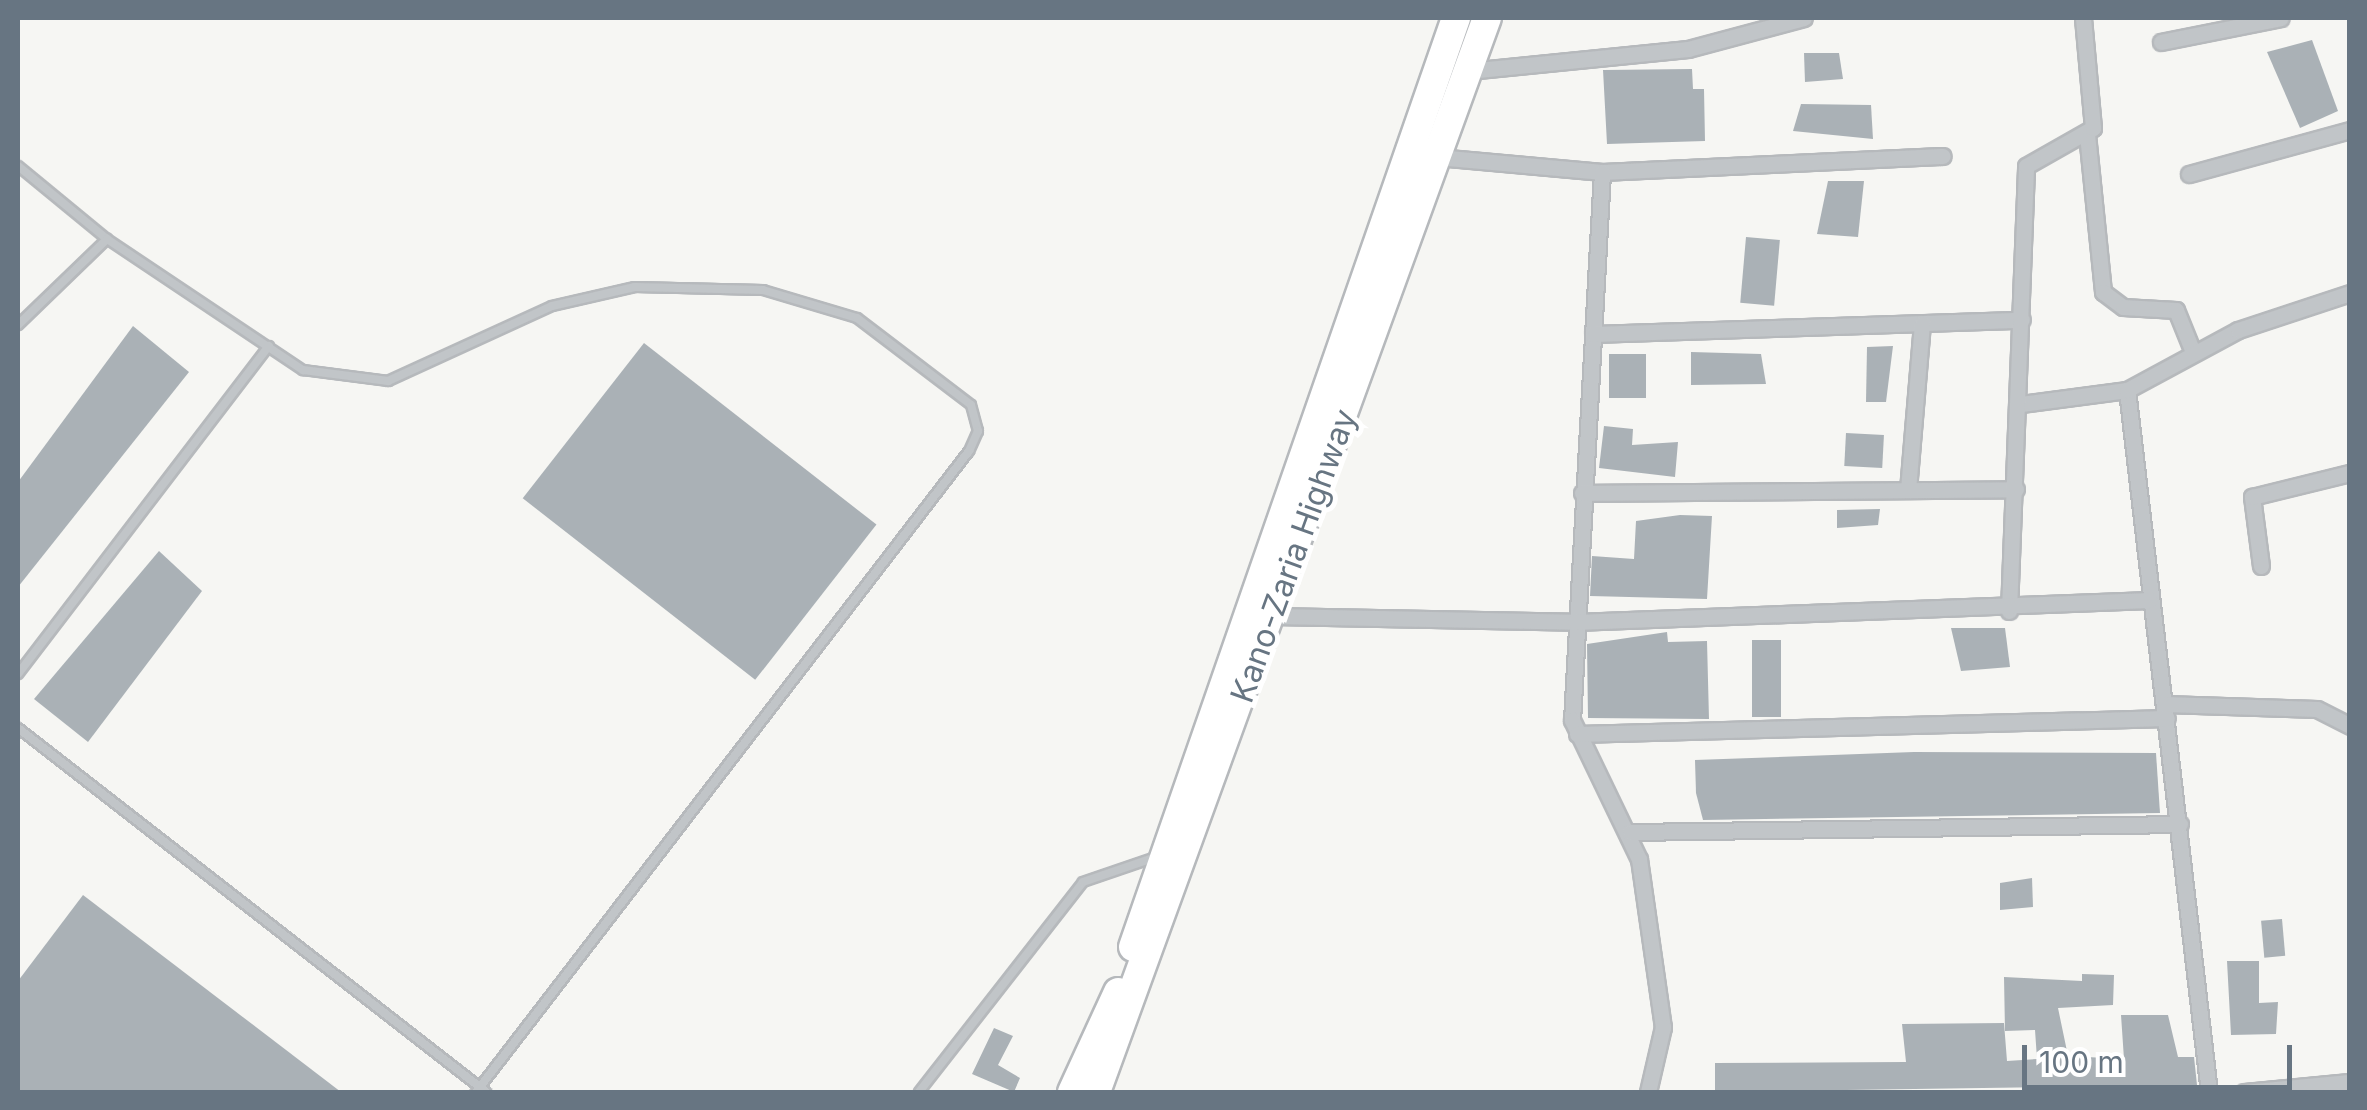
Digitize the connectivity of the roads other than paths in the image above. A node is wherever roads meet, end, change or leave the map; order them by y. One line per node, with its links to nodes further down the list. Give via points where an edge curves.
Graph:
1 (1456, 18): 41 (highway, Kano-Zaria Highway)
2 (1487, 18): 7 (highway, Kano-Zaria Highway)
3 (1804, 18): 7 (street, via 1688,50)
4 (2082, 18): 9 (street, via 2095,118)
5 (2281, 18): 6 (street)
6 (2161, 42)
7 (1468, 71): 11 (highway, Kano-Zaria Highway)
8 (2350, 130): 14 (street)
9 (2087, 134): 17 (street, via 2026,166); 22 (street, via 2103,292 2124,307 2176,310)
10 (1943, 156): 13 (street)
11 (1437, 157): 13 (street); 32 (highway, Kano-Zaria Highway)
12 (18, 166): 15 (lane)
13 (1602, 172): 20 (street)
14 (2189, 174)
15 (107, 239): 19 (lane); 21 (lane)
16 (2350, 294): 22 (street)
17 (2022, 320): 18 (street); 24 (street)
18 (1922, 324): 20 (street); 27 (street)
19 (18, 325)
20 (1592, 334): 28 (street)
21 (268, 346): 34 (lane); 43 (lane, via 302,370 388,381 552,306 635,287 763,290 858,318 962,391 978,422 968,451)
22 (2194, 352): 23 (street)
23 (2127, 390): 24 (street); 30 (street)
24 (2021, 404): 26 (street)
25 (2350, 473): 29 (street, via 2252,496)
26 (2016, 489): 27 (street); 31 (street)
27 (1908, 490): 28 (street)
28 (1582, 493): 33 (street)
29 (2261, 566)
30 (2150, 600): 31 (street); 35 (street)
31 (2009, 611): 33 (street)
32 (1273, 616): 33 (street); 46 (highway, Kano-Zaria Highway)
33 (1575, 622): 38 (street)
34 (18, 674)
35 (2166, 711): 36 (street, via 2317,709); 38 (street); 39 (street)
36 (2350, 726)
37 (18, 728): 43 (lane)
38 (1576, 734): 40 (street)
39 (2180, 824): 40 (street); 48 (street)
40 (1630, 832): 47 (street, via 1663,1027)
41 (1165, 856): 45 (lane, via 1083,882); 46 (highway, Kano-Zaria Highway)
42 (2350, 1082): 49 (street)
43 (476, 1092): 44 (lane)
44 (486, 1092)
45 (919, 1092)
46 (1094, 1092)
47 (1648, 1092)
48 (2209, 1092)
49 (2244, 1092)

